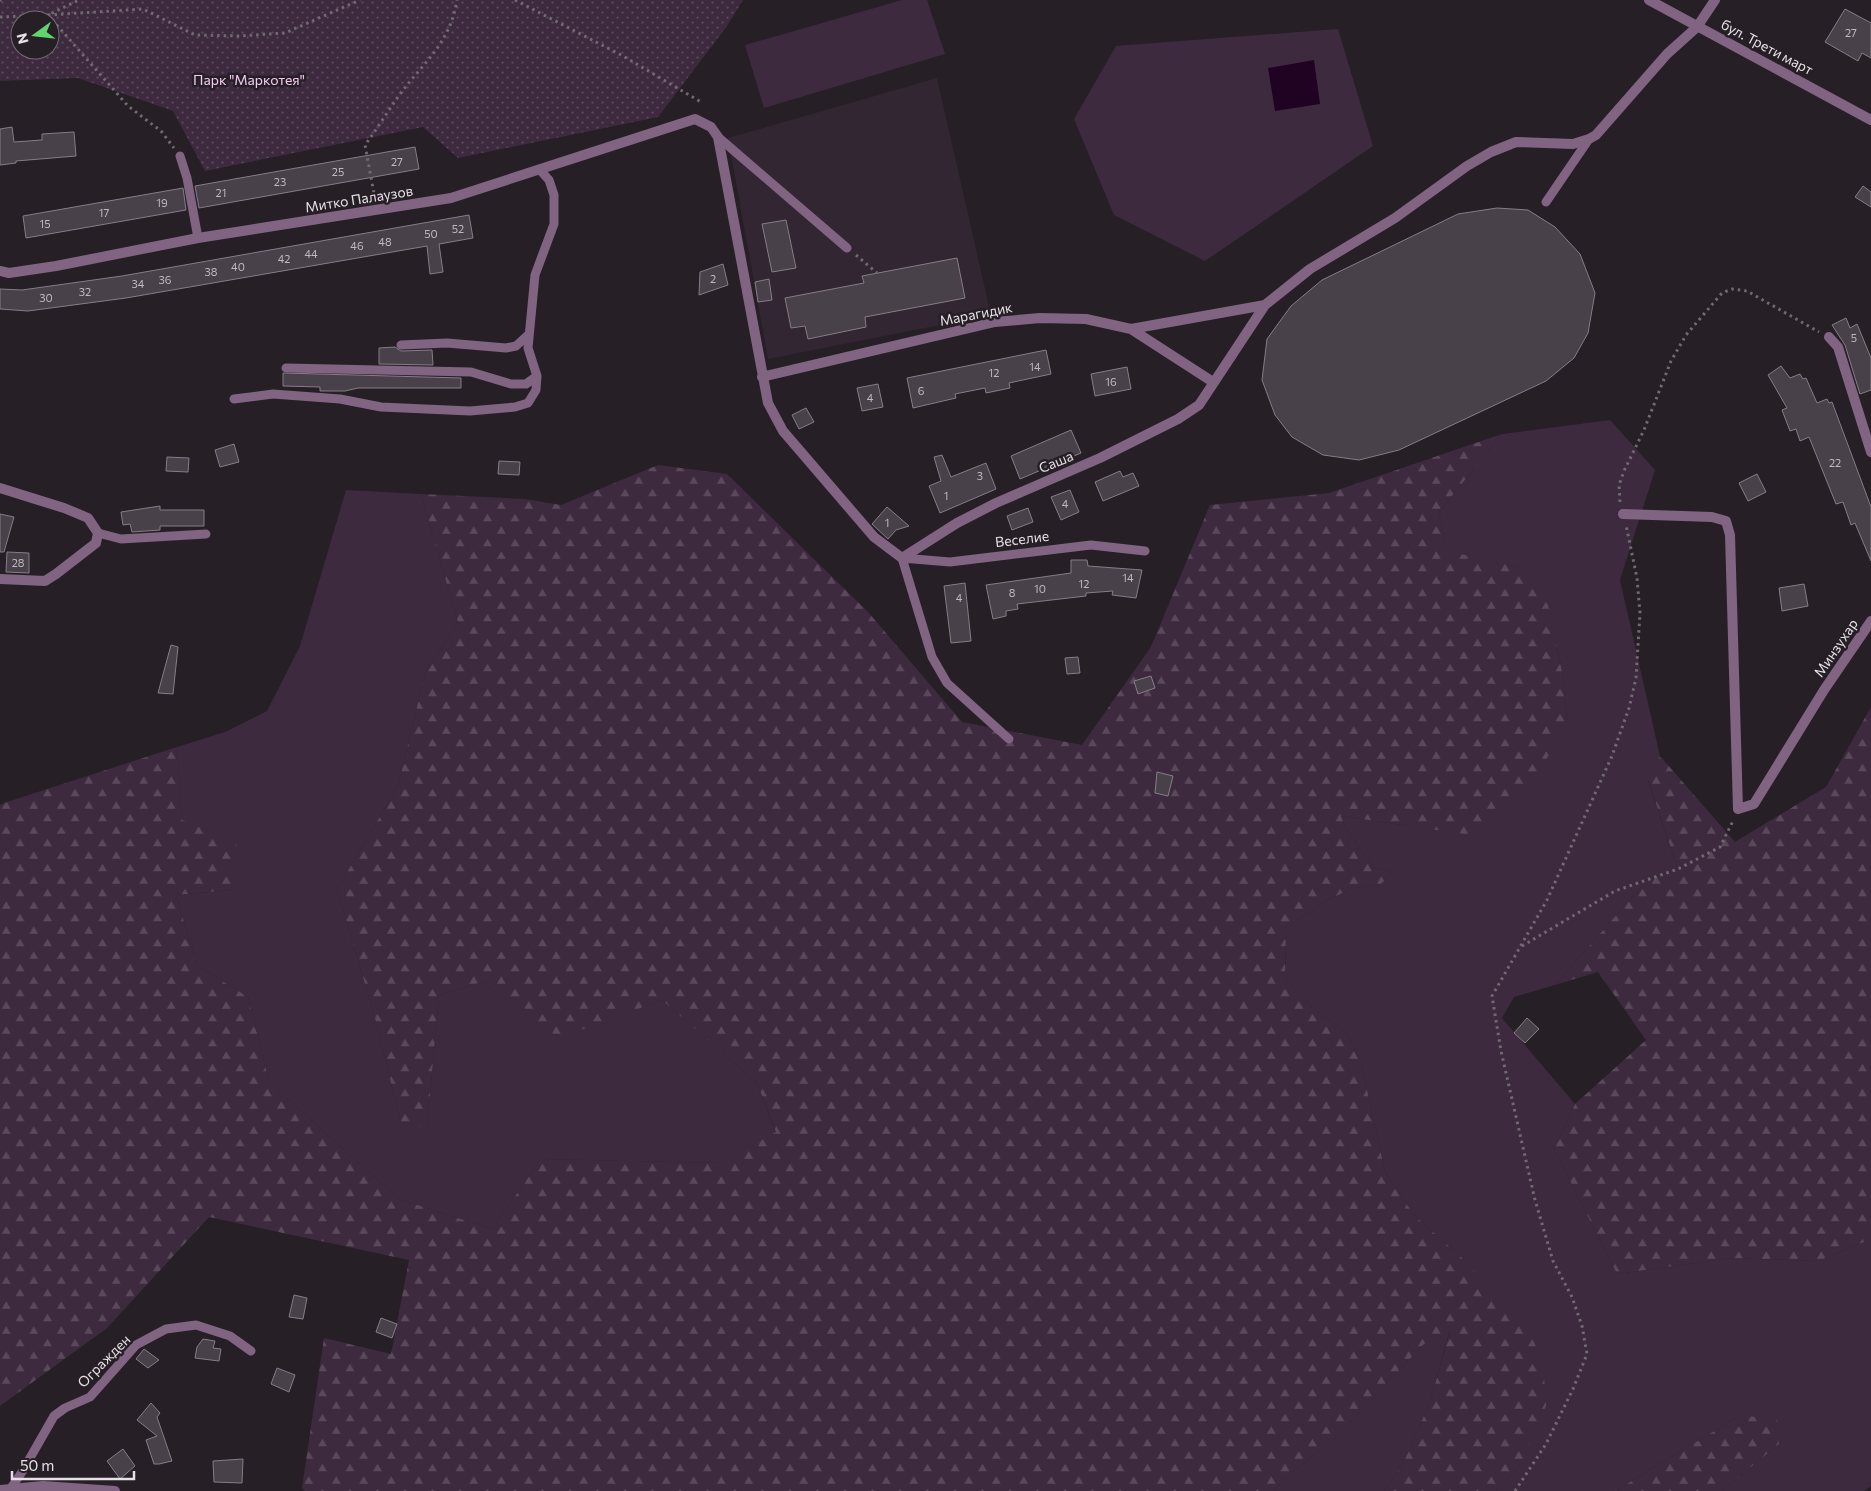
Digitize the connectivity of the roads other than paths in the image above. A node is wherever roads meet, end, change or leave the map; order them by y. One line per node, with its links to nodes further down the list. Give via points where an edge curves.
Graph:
1 (1649, 0): 3 (street, бул. Трети март)
2 (1715, 0): 3 (street)
3 (1697, 27): 4 (street, бул. Трети март); 6 (street, via 1667,54)
4 (1871, 120)
5 (718, 137): 8 (street, Митко Палаузов, via 711,127 695,119); 11 (lane); 20 (street)
6 (1589, 139): 9 (lane); 13 (street, via 1573,144 1516,142 1491,152 1395,218 1310,269)
7 (180, 156): 10 (lane)
8 (540, 170): 10 (street, Митко Палаузов, via 451,198); 15 (lane, via 549,180 554,196 554,224 535,275)
9 (1546, 202)
10 (198, 238): 12 (street, Митко Палаузов, via 56,266)
11 (847, 248)
12 (0, 271)
13 (1265, 305): 14 (street); 21 (street, Саша)
14 (1131, 330): 20 (street, Марагидик, via 1086,319 1040,318 995,322); 21 (street, Марагидик)
15 (528, 335): 17 (lane, via 516,346 506,348 447,343); 19 (lane, via 528,348)
16 (1829, 337): 23 (street, via 1838,348)
17 (401, 345)
18 (286, 368): 19 (lane, via 471,372 511,384 526,384)
19 (537, 376): 22 (lane, via 536,390 528,403 515,408 382,407 273,394)
20 (762, 377): 29 (street, via 768,403 783,431 874,537)
21 (1213, 382): 29 (street, Саша, via 1199,405 1178,419 1100,458 996,503)
22 (234, 399)
23 (1871, 452)
24 (0, 488): 26 (street, via 88,518)
25 (1623, 514): 31 (street, Минзухар, via 1712,516 1726,521 1730,534 1738,809 1754,804)
26 (98, 533): 27 (lane, via 121,539); 30 (street, via 96,543 45,581)
27 (206, 534)
28 (1145, 551): 29 (lane, Веселие, via 1091,545 950,562)
29 (902, 558): 32 (lane, via 932,657 947,683)
30 (0, 579)
31 (1871, 621)
32 (1008, 739)
33 (251, 1352): 34 (lane, Огражден, via 230,1336 196,1325 166,1329 136,1345 90,1397 54,1416)
34 (11, 1488): 35 (street); 36 (street, via 43,1486)
35 (0, 1490)
36 (115, 1491)

